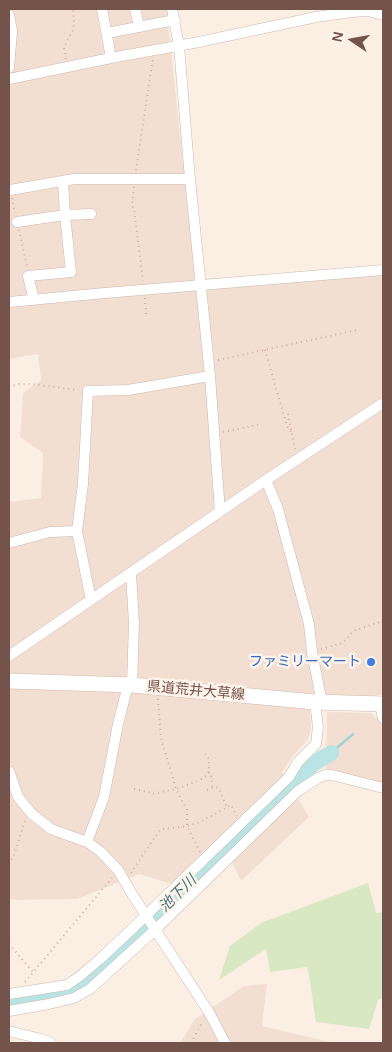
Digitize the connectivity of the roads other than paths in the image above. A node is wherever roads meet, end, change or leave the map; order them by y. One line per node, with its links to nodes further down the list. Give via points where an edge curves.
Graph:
1 (102, 9): 9 (street)
2 (135, 9): 8 (street)
3 (172, 9): 7 (street)
4 (366, 10): 6 (street); 10 (street, via 316,17)
5 (9, 15): 12 (street, via 12,31)
6 (383, 15)
7 (174, 20): 8 (street); 10 (street)
8 (139, 26): 9 (street)
9 (107, 33): 11 (street)
10 (179, 46): 11 (street); 14 (street)
11 (111, 58): 13 (street)
12 (9, 68)
13 (9, 79)
14 (190, 180): 15 (street); 21 (street)
15 (63, 181): 16 (street); 18 (street)
16 (10, 190)
17 (91, 214): 18 (street)
18 (65, 215): 19 (street); 22 (street, via 71,272 28,276)
19 (17, 222)
20 (383, 270): 21 (street)
21 (201, 285): 22 (street); 24 (street)
22 (34, 300): 23 (street)
23 (9, 302)
24 (210, 376): 27 (street); 28 (street, via 128,390 88,391)
25 (383, 403): 26 (street)
26 (266, 480): 27 (street); 35 (street, via 278,509 309,624)
27 (220, 512): 30 (street)
28 (77, 531): 29 (street, via 50,532); 31 (street)
29 (9, 543)
30 (131, 573): 31 (street); 34 (street, via 134,623)
31 (91, 600): 32 (street)
32 (9, 656)
33 (9, 681): 34 (main road, 県道荒井大草線)
34 (130, 685): 35 (main road, 県道荒井大草線); 39 (street, via 118,724 104,797)
35 (318, 702): 36 (main road, 県道荒井大草線); 40 (street, via 316,744 298,762 289,777)
36 (382, 709)
37 (9, 771): 39 (street, via 18,797 32,814 51,829)
38 (383, 788): 41 (street, via 332,775 318,778 298,792)
39 (87, 842): 40 (street, via 121,874)
40 (146, 915): 41 (street); 42 (street, via 67,986)
41 (156, 929): 43 (street, via 90,989 74,998); 46 (street)
42 (12, 993)
43 (9, 1011)
44 (9, 1031): 45 (street)
45 (51, 1043)
46 (225, 1043)

